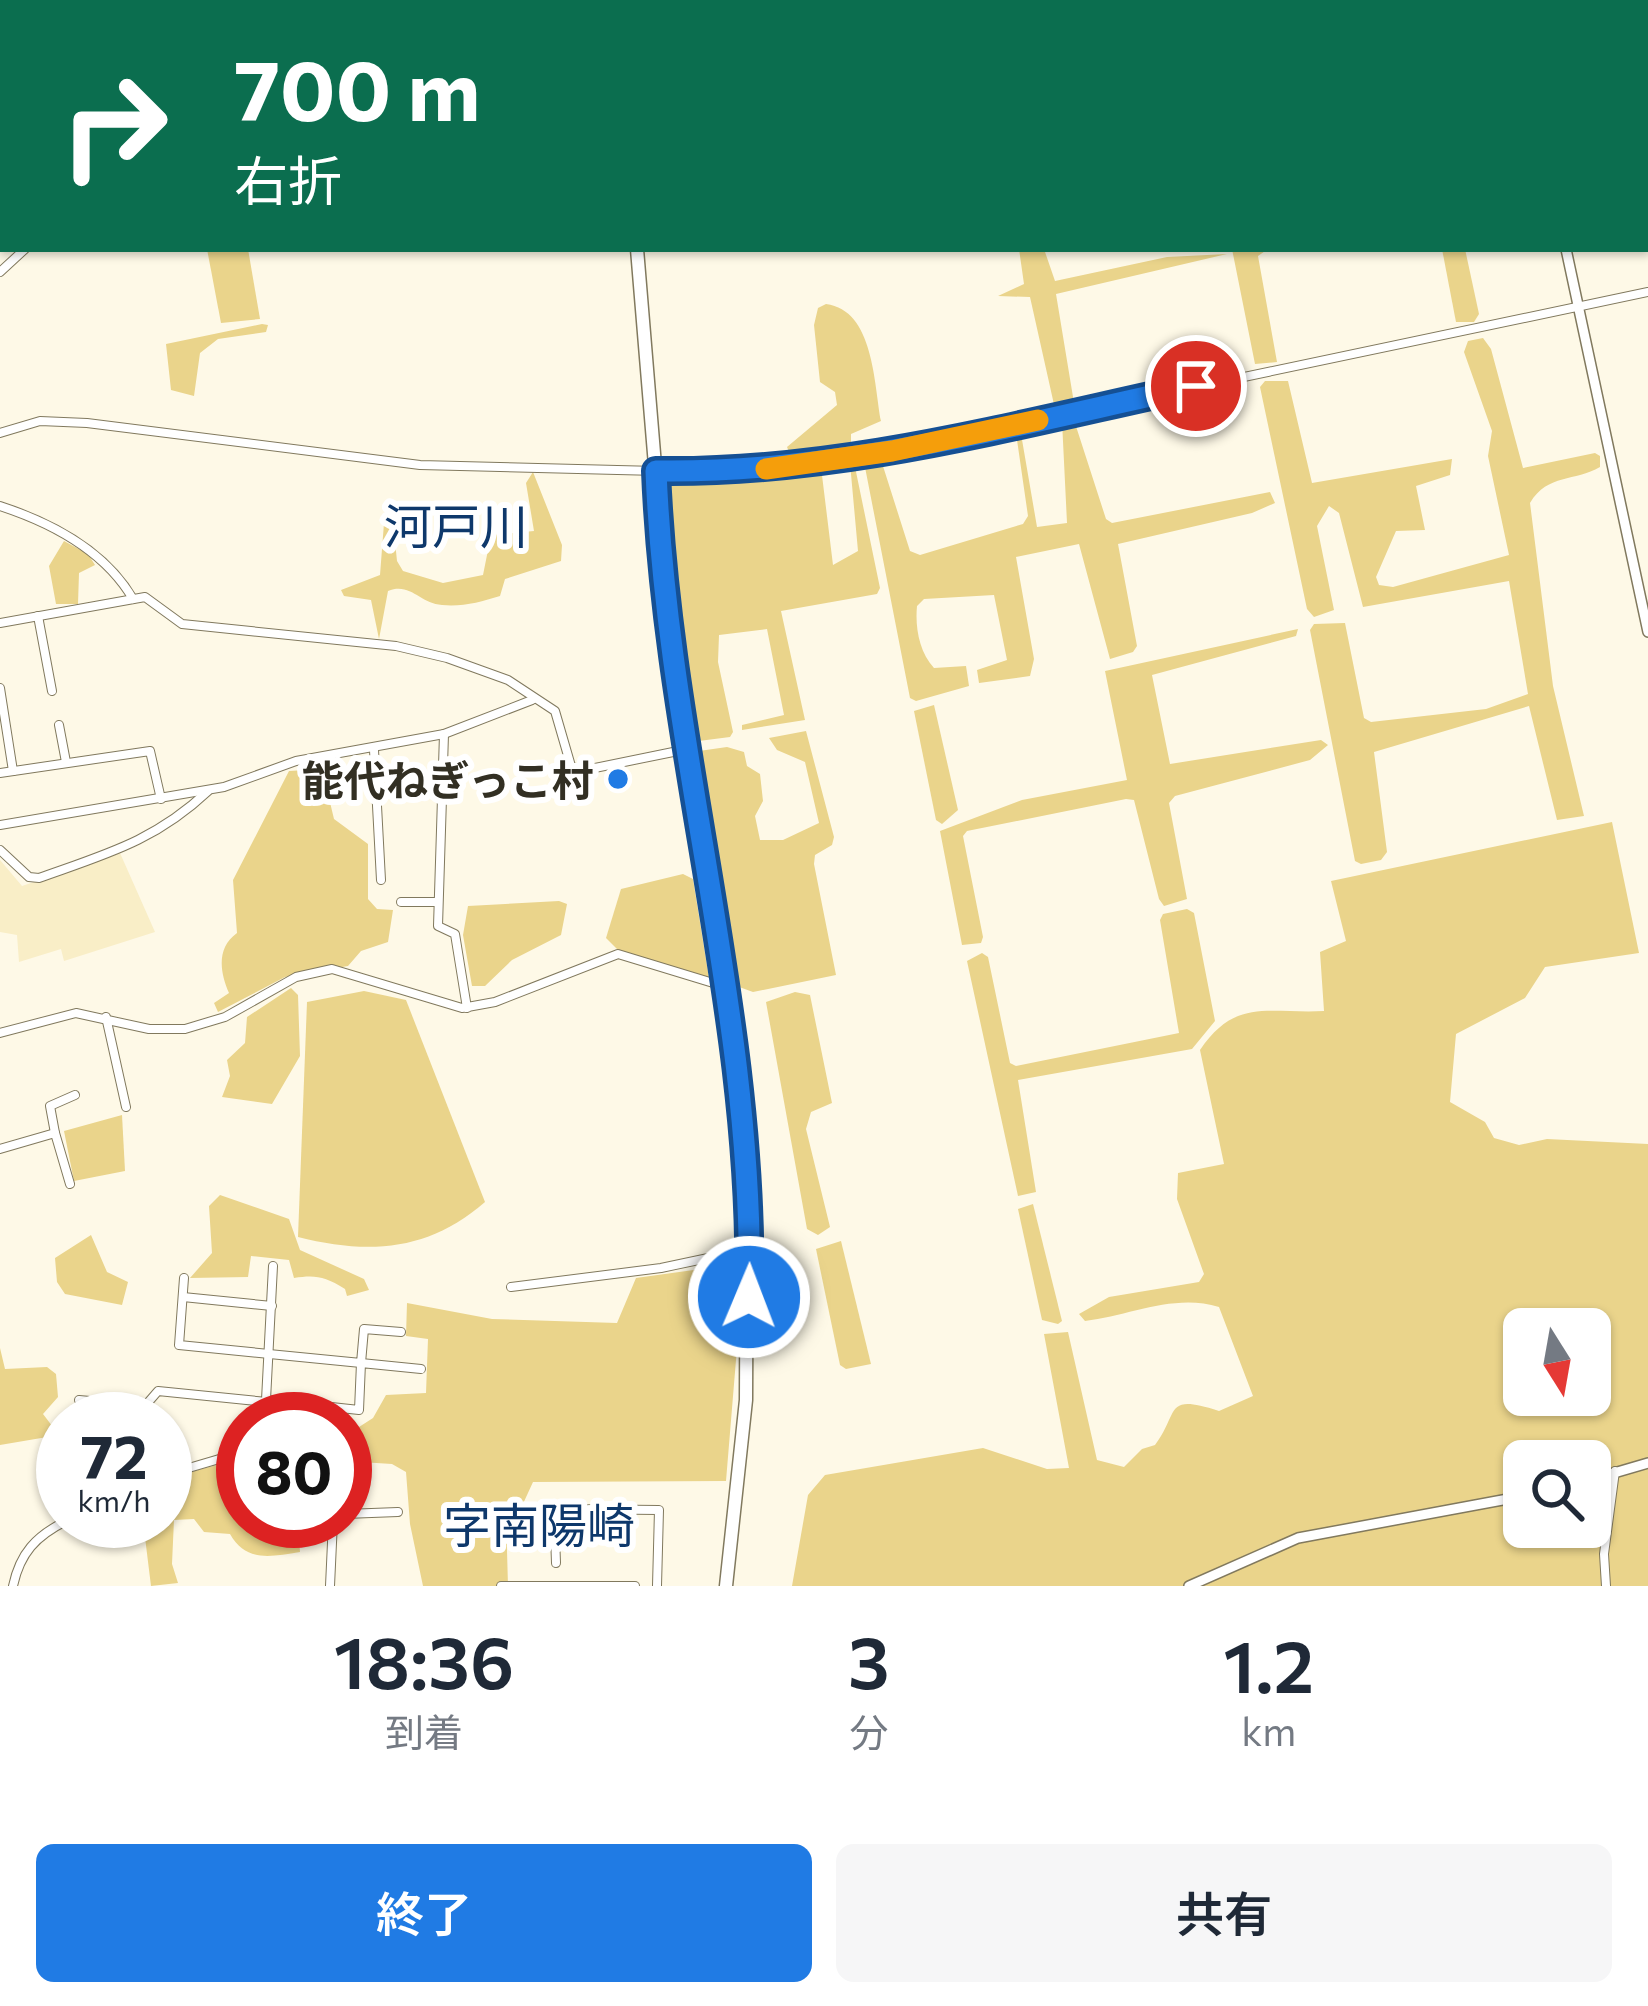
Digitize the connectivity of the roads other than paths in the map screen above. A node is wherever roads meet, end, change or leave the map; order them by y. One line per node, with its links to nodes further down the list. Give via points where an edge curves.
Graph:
1 (638, 252): 6 (highway)
2 (1567, 252): 4 (street)
3 (1648, 292): 4 (street)
4 (1579, 306): 6 (street, via 892,451 737,473); 11 (street)
5 (0, 433): 6 (street, via 40,421 87,423 419,465)
6 (656, 471): 18 (highway)
7 (0, 506): 8 (street, via 41,520 115,568)
8 (133, 599): 9 (street); 14 (street, via 145,598 182,624 447,658 508,680)
9 (38, 616): 10 (street); 13 (street)
10 (0, 623)
11 (1648, 632)
12 (0, 688): 20 (street)
13 (52, 691)
14 (533, 699): 16 (street); 18 (street, via 555,711 571,766 580,771)
15 (59, 725): 19 (street)
16 (444, 734): 17 (street); 28 (street)
17 (374, 750): 22 (street, via 296,761); 26 (street)
18 (683, 750): 29 (highway)
19 (66, 762): 20 (street); 23 (street, via 150,752)
20 (13, 771): 21 (street)
21 (0, 773)
22 (209, 790): 23 (street); 25 (street, via 146,840 39,878)
23 (161, 799): 24 (street)
24 (0, 825)
25 (2, 854)
26 (381, 880)
27 (400, 902): 28 (street)
28 (438, 902): 30 (street, via 438,926 455,934 461,954)
29 (725, 987): 30 (street, via 618,955); 38 (highway, via 741,1090)
30 (467, 1008): 31 (street, via 332,969 296,977 225,1018 184,1029)
31 (106, 1017): 32 (street, via 76,1013); 34 (street)
32 (0, 1033)
33 (75, 1095): 35 (street, via 50,1106)
34 (126, 1107)
35 (55, 1133): 36 (street); 37 (street)
36 (0, 1149)
37 (70, 1184)
38 (750, 1249): 41 (street); 67 (highway, via 746,1400)
39 (273, 1266): 43 (street)
40 (184, 1278): 42 (street)
41 (511, 1287)
42 (183, 1297): 43 (street); 45 (street, via 179,1345)
43 (272, 1306): 45 (street)
44 (401, 1332): 46 (street, via 364,1329)
45 (270, 1352): 46 (street); 48 (street)
46 (362, 1363): 47 (street); 49 (street)
47 (421, 1369)
48 (268, 1392)
49 (360, 1392)
50 (1648, 1463): 51 (street)
51 (1615, 1471): 52 (street); 69 (street)
52 (1611, 1472)
53 (1503, 1500): 68 (street, via 1298,1538)
54 (614, 1510): 57 (street, via 562,1509 553,1516); 57 (street, via 611,1537); 66 (street, via 659,1510)
55 (398, 1512): 56 (street)
56 (372, 1513)
57 (555, 1535): 60 (street)
58 (36, 1540): 62 (street)
59 (332, 1548): 63 (street)
60 (556, 1563)
61 (618, 1585): 64 (street); 65 (street)
62 (13, 1586)
63 (330, 1586)
64 (501, 1586)
65 (634, 1586)
66 (657, 1586)
67 (726, 1586)
68 (1189, 1586)
69 (1606, 1586)

